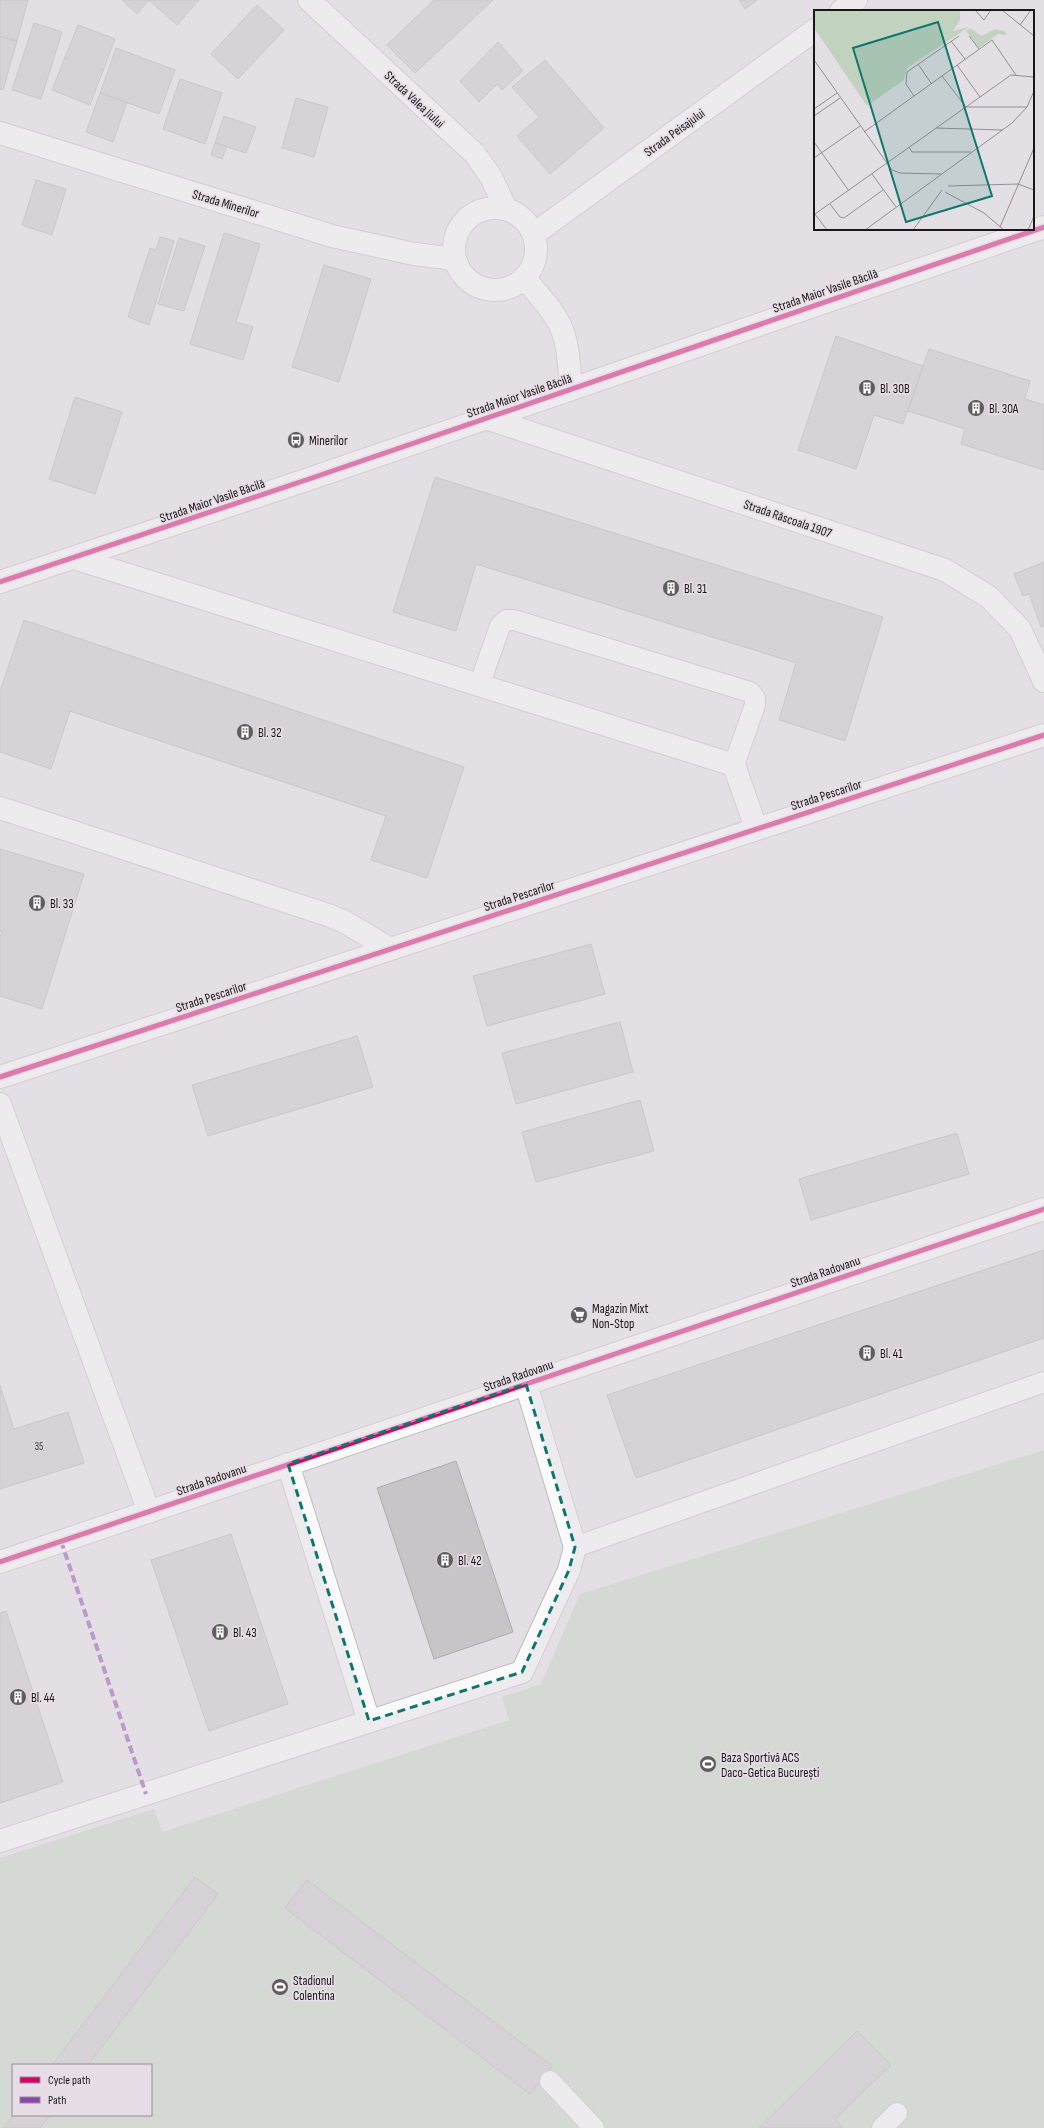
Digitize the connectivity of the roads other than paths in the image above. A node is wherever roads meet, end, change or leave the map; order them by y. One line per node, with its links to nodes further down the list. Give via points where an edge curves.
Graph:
1 (309, 0): 6 (street, Strada Valea Jiului, via 475,154 491,177)
2 (856, 0): 3 (street)
3 (842, 10)
4 (814, 31): 8 (street, Strada Peisajului)
5 (0, 133): 9 (street, Strada Minerilor, via 332,236 414,254)
6 (506, 209): 8 (street, via 522,219); 9 (street, via 484,209 466,220 457,231)
7 (1044, 227): 11 (street, Strada Maior Vasile Băcilă)
8 (534, 234): 10 (street, via 535,258)
9 (455, 259): 10 (street, via 460,272 484,289 512,287)
10 (524, 278): 11 (street, via 560,325 566,346)
11 (571, 389): 12 (street, Strada Maior Vasile Băcilă)
12 (486, 418): 13 (street, Strada Maior Vasile Băcilă); 15 (street, Strada Răscoala 1907, via 945,570 989,597 1020,629)
13 (74, 558): 14 (street, Strada Maior Vasile Băcilă); 16 (street)
14 (0, 582)
15 (1044, 680)
16 (480, 686): 18 (street); 18 (lane, via 500,626 506,620 514,620 750,692 755,698 755,705)
17 (1044, 735): 20 (street, Strada Pescarilor)
18 (734, 765): 20 (street)
19 (0, 808): 21 (street, via 328,915 345,922)
20 (756, 828): 21 (street, Strada Pescarilor)
21 (390, 949): 22 (street, Strada Pescarilor)
22 (0, 1077)
23 (0, 1104): 28 (street)
24 (1044, 1209): 26 (street, Strada Radovanu)
25 (1044, 1382): 29 (lane)
26 (526, 1384): 27 (street, Strada Radovanu); 29 (street)
27 (288, 1464): 28 (street, Strada Radovanu); 31 (street)
28 (149, 1512): 30 (street, Strada Radovanu)
29 (575, 1547): 31 (street, via 569,1570 522,1672)
30 (0, 1562)
31 (369, 1721): 32 (street)
32 (0, 1841)
33 (550, 2081): 35 (lane)
34 (897, 2113): 36 (lane)
35 (594, 2128)
36 (882, 2128)

